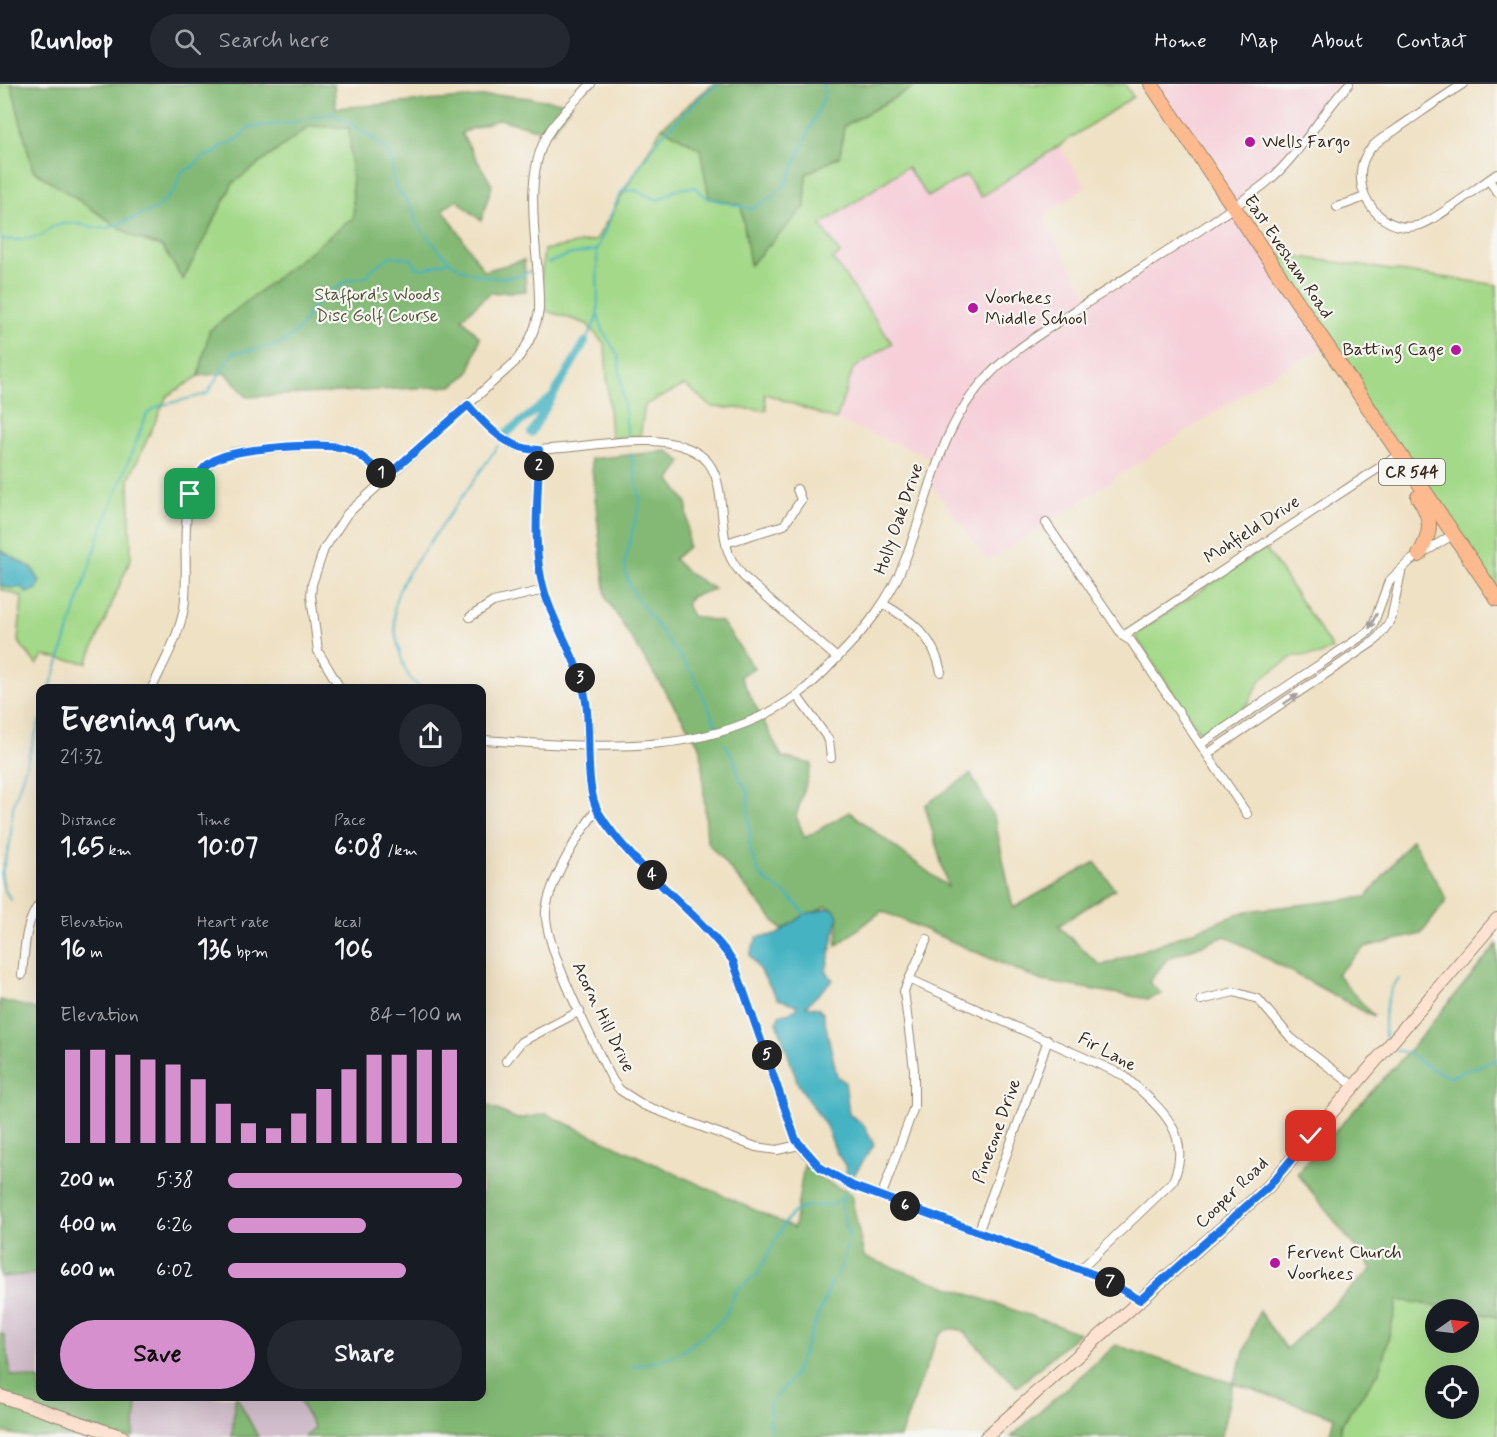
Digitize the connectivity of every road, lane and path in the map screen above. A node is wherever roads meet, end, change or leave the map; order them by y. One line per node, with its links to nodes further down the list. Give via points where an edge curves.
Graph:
1 (591, 84): 11 (street, via 550,129 537,160 533,186 540,285 534,333 515,362)
2 (1151, 84): 9 (main road, East Evesham Road / CR 544)
3 (1349, 84): 9 (street, Holly Oak Drive, via 1279,170)
4 (1463, 84): 8 (street, via 1373,146 1360,174)
5 (1497, 174): 6 (street)
6 (1489, 180): 7 (street); 8 (street, via 1419,225 1387,221)
7 (1497, 192)
8 (1365, 197): 10 (street)
9 (1232, 206): 13 (main road, East Evesham Road / CR 544); 24 (street, Holly Oak Drive, via 1022,346 981,384 951,425 906,559)
10 (1337, 207)
11 (468, 405): 12 (street, via 501,438); 15 (street)
12 (539, 450): 19 (street, via 671,441 695,451 709,463 718,486); 22 (street, via 538,552)
13 (1400, 454): 14 (main road, East Evesham Road / CR 544); 26 (street, Mohfield Drive)
14 (1408, 466): 18 (main road, East Evesham Road / CR 544); 20 (main road, via 1431,524)
15 (386, 477): 31 (street, via 355,452 326,446 231,453 213,460 195,480 188,506 187,578 180,624); 32 (street, via 336,527 312,584 318,651)
16 (797, 489): 19 (street, via 801,500 784,525)
17 (1046, 523): 26 (street)
18 (1454, 534): 20 (street); 23 (main road, East Evesham Road / CR 544)
19 (726, 543): 27 (street, via 744,577)
20 (1419, 555): 21 (street)
21 (1401, 572): 28 (street, one-way to 28, via 1389,581 1368,632); 30 (street, via 1395,609 1379,635)
22 (544, 590): 25 (street, via 493,602); 38 (street, via 585,694)
23 (1497, 599)
24 (883, 604): 27 (street, Holly Oak Drive, via 865,630); 29 (street, via 906,616 924,634 934,647)
25 (470, 617)
26 (1123, 636): 37 (street, via 1131,641)
27 (837, 658): 33 (street, Holly Oak Drive)
28 (1312, 669): 30 (street); 34 (street)
29 (941, 672)
30 (1319, 680): 35 (street, one-way to 30)
31 (154, 684)
32 (338, 684)
33 (797, 696): 38 (street, Holly Oak Drive, via 733,728 679,742); 40 (street, via 829,740)
34 (1254, 709): 35 (street); 37 (street)
35 (1261, 719): 39 (street)
36 (486, 740): 38 (street, Holly Oak Drive)
37 (1201, 744): 39 (street)
38 (590, 746): 41 (street, via 589,777)
39 (1207, 754): 42 (street)
40 (831, 758)
41 (597, 809): 49 (street, Acorn Hill Drive, via 576,839 546,909 552,948); 53 (street, via 644,867 717,939 733,961)
42 (1246, 814)
43 (36, 909): 46 (street, via 29,926)
44 (1497, 920): 52 (street, Cooper Road)
45 (927, 939): 47 (street)
46 (22, 975)
47 (909, 979): 50 (street, Fir Lane); 54 (street, via 904,1002 914,1069 914,1107)
48 (1201, 1000): 52 (street, via 1234,992 1258,999 1291,1038)
49 (580, 1011): 51 (street, via 522,1042); 53 (street, Acorn Hill Drive, via 613,1081 630,1098 756,1147 777,1150)
50 (1048, 1040): 55 (street, Pinecone Drive); 56 (street, Fir Lane, via 1123,1075 1165,1114 1179,1150 1178,1170 1169,1186)
51 (506, 1061)
52 (1354, 1086): 57 (street, Cooper Road, via 1269,1186)
53 (799, 1145): 54 (street, via 821,1168)
54 (881, 1197): 55 (street)
55 (978, 1233): 56 (street)
56 (1080, 1269): 57 (street)
57 (1140, 1300): 60 (street, Cooper Road)
58 (0, 1396): 59 (street)
59 (123, 1437)
60 (986, 1437)

